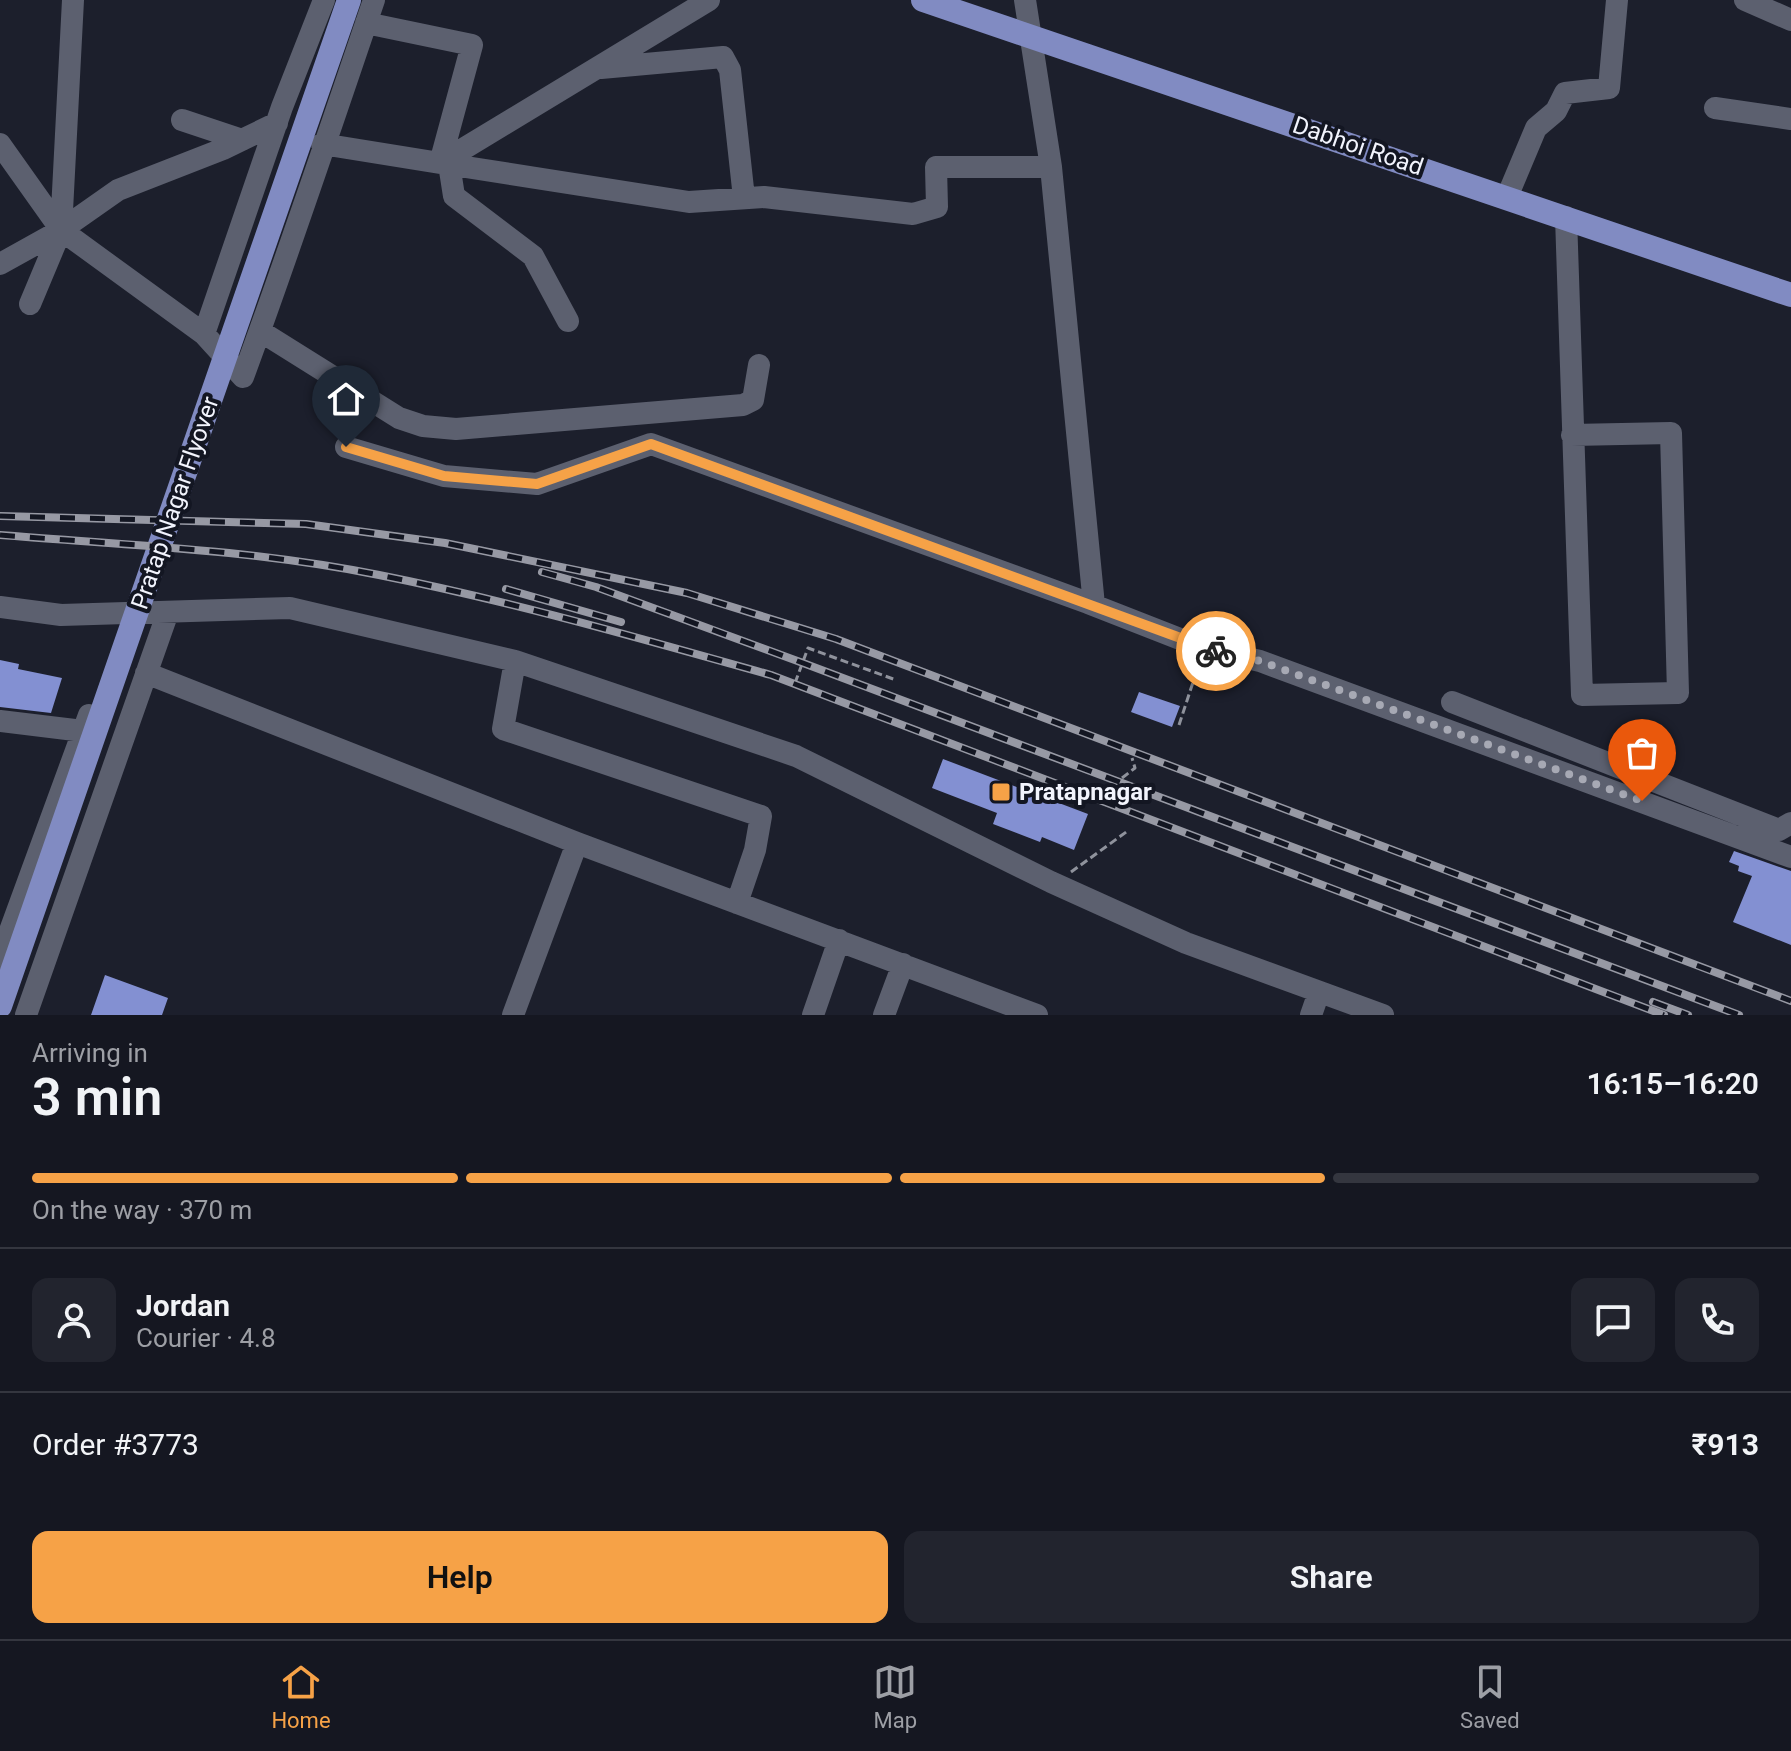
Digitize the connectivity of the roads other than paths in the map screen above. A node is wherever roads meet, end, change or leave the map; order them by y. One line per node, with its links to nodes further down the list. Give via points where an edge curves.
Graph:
1 (73, 0): 26 (street)
2 (324, 0): 17 (street)
3 (349, 0): 53 (main road, Pratap Nagar Flyover)
4 (374, 0): 11 (street)
5 (709, 0): 13 (street)
6 (923, 0): 12 (main road, Dabhoi Road)
7 (1025, 0): 12 (street)
8 (1617, 0): 23 (street, via 1609,88 1565,93 1556,111 1536,128)
9 (1745, 0): 10 (street)
10 (1791, 20)
11 (366, 23): 20 (street); 21 (street, via 472,45)
12 (1030, 34): 22 (street); 23 (main road, Dabhoi Road)
13 (595, 69): 21 (street); 24 (street, via 723,57 730,70)
14 (1715, 108): 15 (street)
15 (1791, 119)
16 (182, 120): 18 (street)
17 (277, 123): 18 (street); 32 (street)
18 (242, 140): 26 (street, via 118,190)
19 (0, 144): 26 (street)
20 (322, 144): 21 (street); 31 (street)
21 (445, 164): 24 (street, via 689,202); 30 (street, via 454,196 533,256)
22 (1051, 167): 24 (street, via 936,167 937,207 913,214); 36 (street)
23 (1507, 197): 25 (main road, Dabhoi Road)
24 (744, 198)
25 (1566, 217): 28 (main road, Dabhoi Road); 34 (street)
26 (61, 230): 27 (street); 29 (street); 32 (street)
27 (0, 264)
28 (1791, 295)
29 (30, 304)
30 (568, 321)
31 (260, 331): 32 (street, via 243,377); 33 (street, via 399,418 456,429 743,405 753,400)
32 (204, 334)
33 (759, 365)
34 (1572, 435): 34 (street, via 1671,433 1678,693 1582,695)
35 (346, 447): 36 (street, via 444,476 537,484 651,444)
36 (1094, 605): 47 (street)
37 (0, 607): 39 (street, via 61,615)
38 (168, 612): 39 (street); 40 (street, via 308,611); 41 (street)
39 (124, 614): 44 (street)
40 (515, 661): 48 (street, via 503,729 761,816); 52 (street, via 796,756 1055,884 1186,943)
41 (146, 673): 46 (street); 55 (street)
42 (1452, 702): 45 (street, via 1779,830)
43 (0, 721): 44 (street)
44 (83, 731): 50 (street)
45 (1791, 823)
46 (577, 843): 48 (street); 56 (street)
47 (1791, 857)
48 (737, 903): 49 (street)
49 (839, 940): 51 (street); 57 (street)
50 (0, 958)
51 (903, 964): 54 (street); 58 (street)
52 (1319, 992): 59 (street); 60 (street)
53 (0, 1006)
54 (1022, 1012)
55 (26, 1015)
56 (513, 1015)
57 (813, 1015)
58 (884, 1015)
59 (1311, 1015)
60 (1383, 1015)

